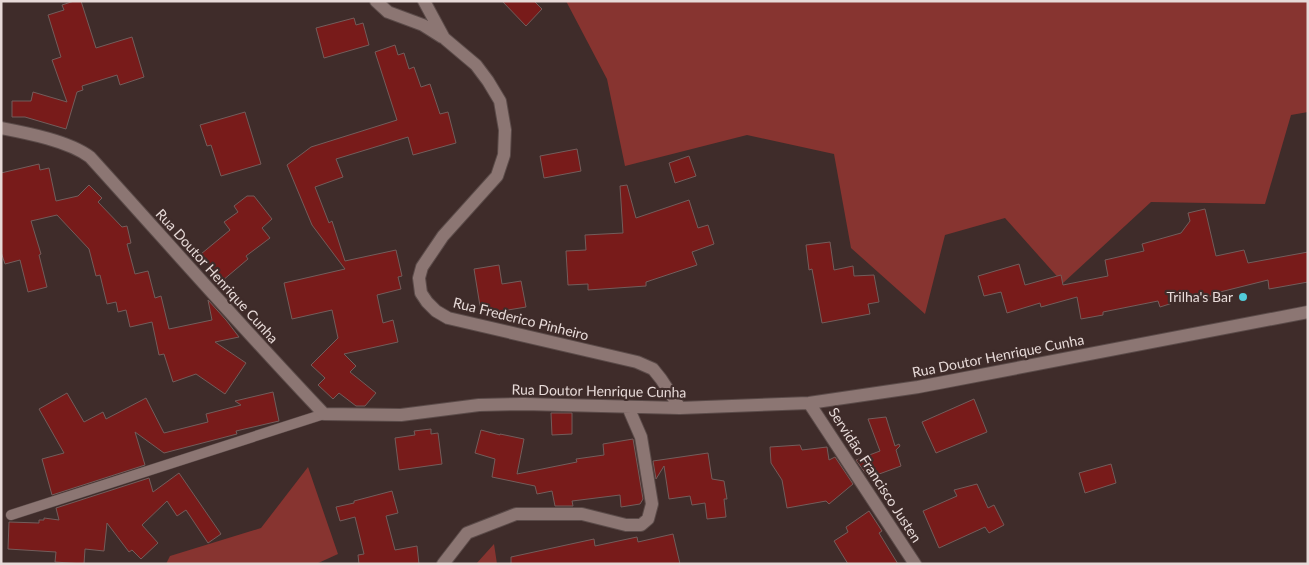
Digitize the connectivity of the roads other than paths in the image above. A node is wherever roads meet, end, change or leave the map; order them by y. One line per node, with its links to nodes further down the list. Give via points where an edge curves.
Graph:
1 (376, 1): 3 (street, via 388,12 423,25)
2 (424, 1): 3 (street, Rua Frederico Pinheiro)
3 (444, 38): 8 (street, Rua Frederico Pinheiro, via 476,65 500,101 505,130 504,155 497,176 443,236 422,267 419,278 421,292 427,302 436,311 456,321 637,362 652,369 662,379)
4 (1, 128): 9 (street, Rua Doutor Henrique Cunha, via 78,149 90,157)
5 (1308, 312): 6 (street, Rua Doutor Henrique Cunha, via 918,387)
6 (809, 404): 8 (street, Rua Doutor Henrique Cunha); 12 (street, Servidão Francisco Justen)
7 (628, 407): 8 (street, Rua Doutor Henrique Cunha); 9 (street, Rua Doutor Henrique Cunha, via 479,405 401,415); 11 (street, via 641,437 652,504 648,519 641,525 626,525 582,514 516,514 467,533)
8 (680, 408)
9 (324, 414): 10 (lane)
10 (11, 515)
11 (442, 564)
12 (915, 564)

